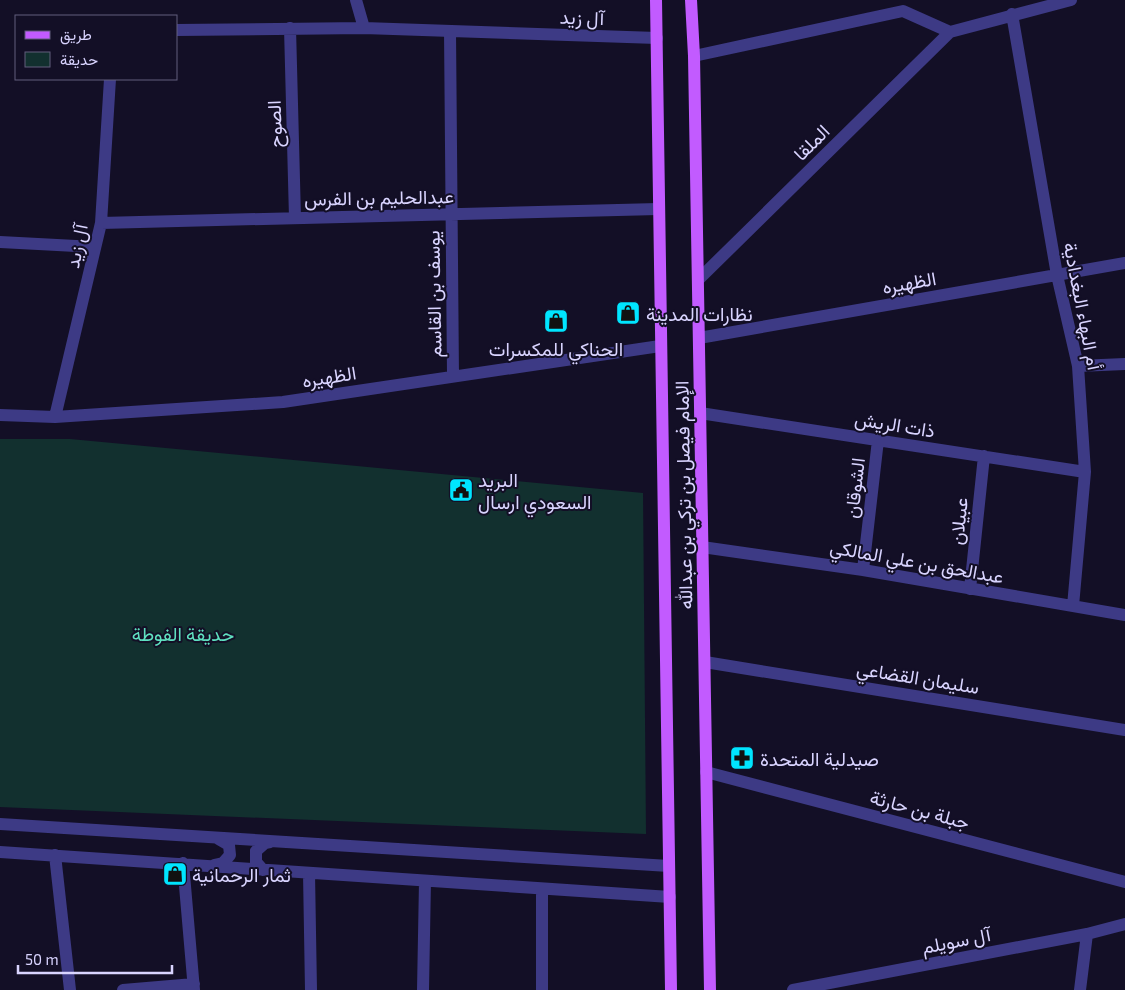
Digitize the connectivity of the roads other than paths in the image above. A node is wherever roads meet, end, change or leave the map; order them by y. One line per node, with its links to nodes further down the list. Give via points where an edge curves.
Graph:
1 (356, 0): 7 (street)
2 (656, 0): 11 (main road, الإمام فيصل بن تركي بن عبدالله)
3 (691, 0): 12 (main road, الإمام فيصل بن تركي بن عبدالله)
4 (1071, 0): 5 (street)
5 (1012, 14): 10 (street); 21 (street, أم البهاء البغدادية)
6 (290, 28): 7 (street, آل زيد); 8 (street, آل زيد); 16 (street, الصوح)
7 (364, 28): 9 (street, آل زيد)
8 (178, 30)
9 (450, 31): 11 (street, آل زيد); 15 (street, يوسف بن القاسم)
10 (950, 32): 12 (street, via 903,11); 22 (street, الملقا)
11 (657, 38): 14 (main road, الإمام فيصل بن تركي بن عبدالله)
12 (694, 56): 22 (main road, الإمام فيصل بن تركي بن عبدالله)
13 (110, 80): 17 (street, آل زيد)
14 (658, 209): 15 (street, عبدالحليم بن الفرس); 24 (main road, الإمام فيصل بن تركي بن عبدالله)
15 (450, 214): 16 (street, عبدالحليم بن الفرس); 27 (street, يوسف بن القاسم)
16 (295, 218): 17 (street, عبدالحليم بن الفرس)
17 (100, 223): 19 (street, آل زيد)
18 (0, 242): 19 (street)
19 (95, 247): 30 (street, آل زيد)
20 (1125, 263): 21 (street, الظهيره)
21 (1057, 275): 23 (street, الظهيره); 26 (street, أم البهاء البغدادية)
22 (698, 280): 23 (main road, الإمام فيصل بن تركي بن عبدالله)
23 (699, 338): 28 (main road, الإمام فيصل بن تركي بن عبدالله)
24 (660, 346): 27 (street, الظهيره); 49 (main road, الإمام فيصل بن تركي بن عبدالله)
25 (1125, 364): 26 (street)
26 (1078, 366): 33 (street, أم البهاء البغدادية)
27 (453, 376): 30 (street, الظهيره, via 283,402)
28 (700, 413): 31 (street, ذات الريش); 34 (main road, الإمام فيصل بن تركي بن عبدالله)
29 (0, 415): 30 (street, الظهيره)
30 (55, 417)
31 (878, 440): 32 (street, ذات الريش); 35 (street, الشوقان)
32 (984, 456): 33 (street, ذات الريش); 36 (street, عبيلان)
33 (1085, 472): 37 (street, أم البهاء البغدادية)
34 (702, 547): 35 (street, عبدالحق بن علي المالكي); 39 (main road, الإمام فيصل بن تركي بن عبدالله)
35 (863, 570): 36 (street, عبدالحق بن علي المالكي)
36 (970, 589): 37 (street, عبدالحق بن علي المالكي)
37 (1073, 606): 38 (street, عبدالحق بن علي المالكي)
38 (1125, 615)
39 (704, 662): 40 (street, سليمان القضاعي); 41 (main road, الإمام فيصل بن تركي بن عبدالله)
40 (1125, 730)
41 (706, 772): 53 (street, جبلة بن حارثة); 65 (main road, الإمام فيصل بن تركي بن عبدالله)
42 (0, 824): 43 (street)
43 (216, 838): 44 (street); 48 (street, via 229,845 230,855 223,863)
44 (273, 842): 49 (street); 50 (street, via 264,843 256,851 256,862)
45 (0, 852): 46 (street)
46 (55, 855): 47 (street); 59 (street)
47 (182, 863): 48 (street); 58 (street)
48 (211, 865): 50 (street)
49 (669, 866): 55 (main road, الإمام فيصل بن تركي بن عبدالله)
50 (264, 870): 51 (street)
51 (309, 873): 52 (street); 61 (street)
52 (425, 881): 54 (street); 62 (street)
53 (1125, 882)
54 (542, 889): 55 (street); 63 (street)
55 (670, 897): 64 (main road, الإمام فيصل بن تركي بن عبدالله)
56 (1125, 924): 57 (street, آل سويلم)
57 (1087, 934): 66 (street, آل سويلم); 67 (street)
58 (194, 987): 60 (street)
59 (70, 990)
60 (123, 990)
61 (311, 990)
62 (424, 990)
63 (542, 990)
64 (671, 990)
65 (710, 990)
66 (793, 990)
67 (1080, 990)

